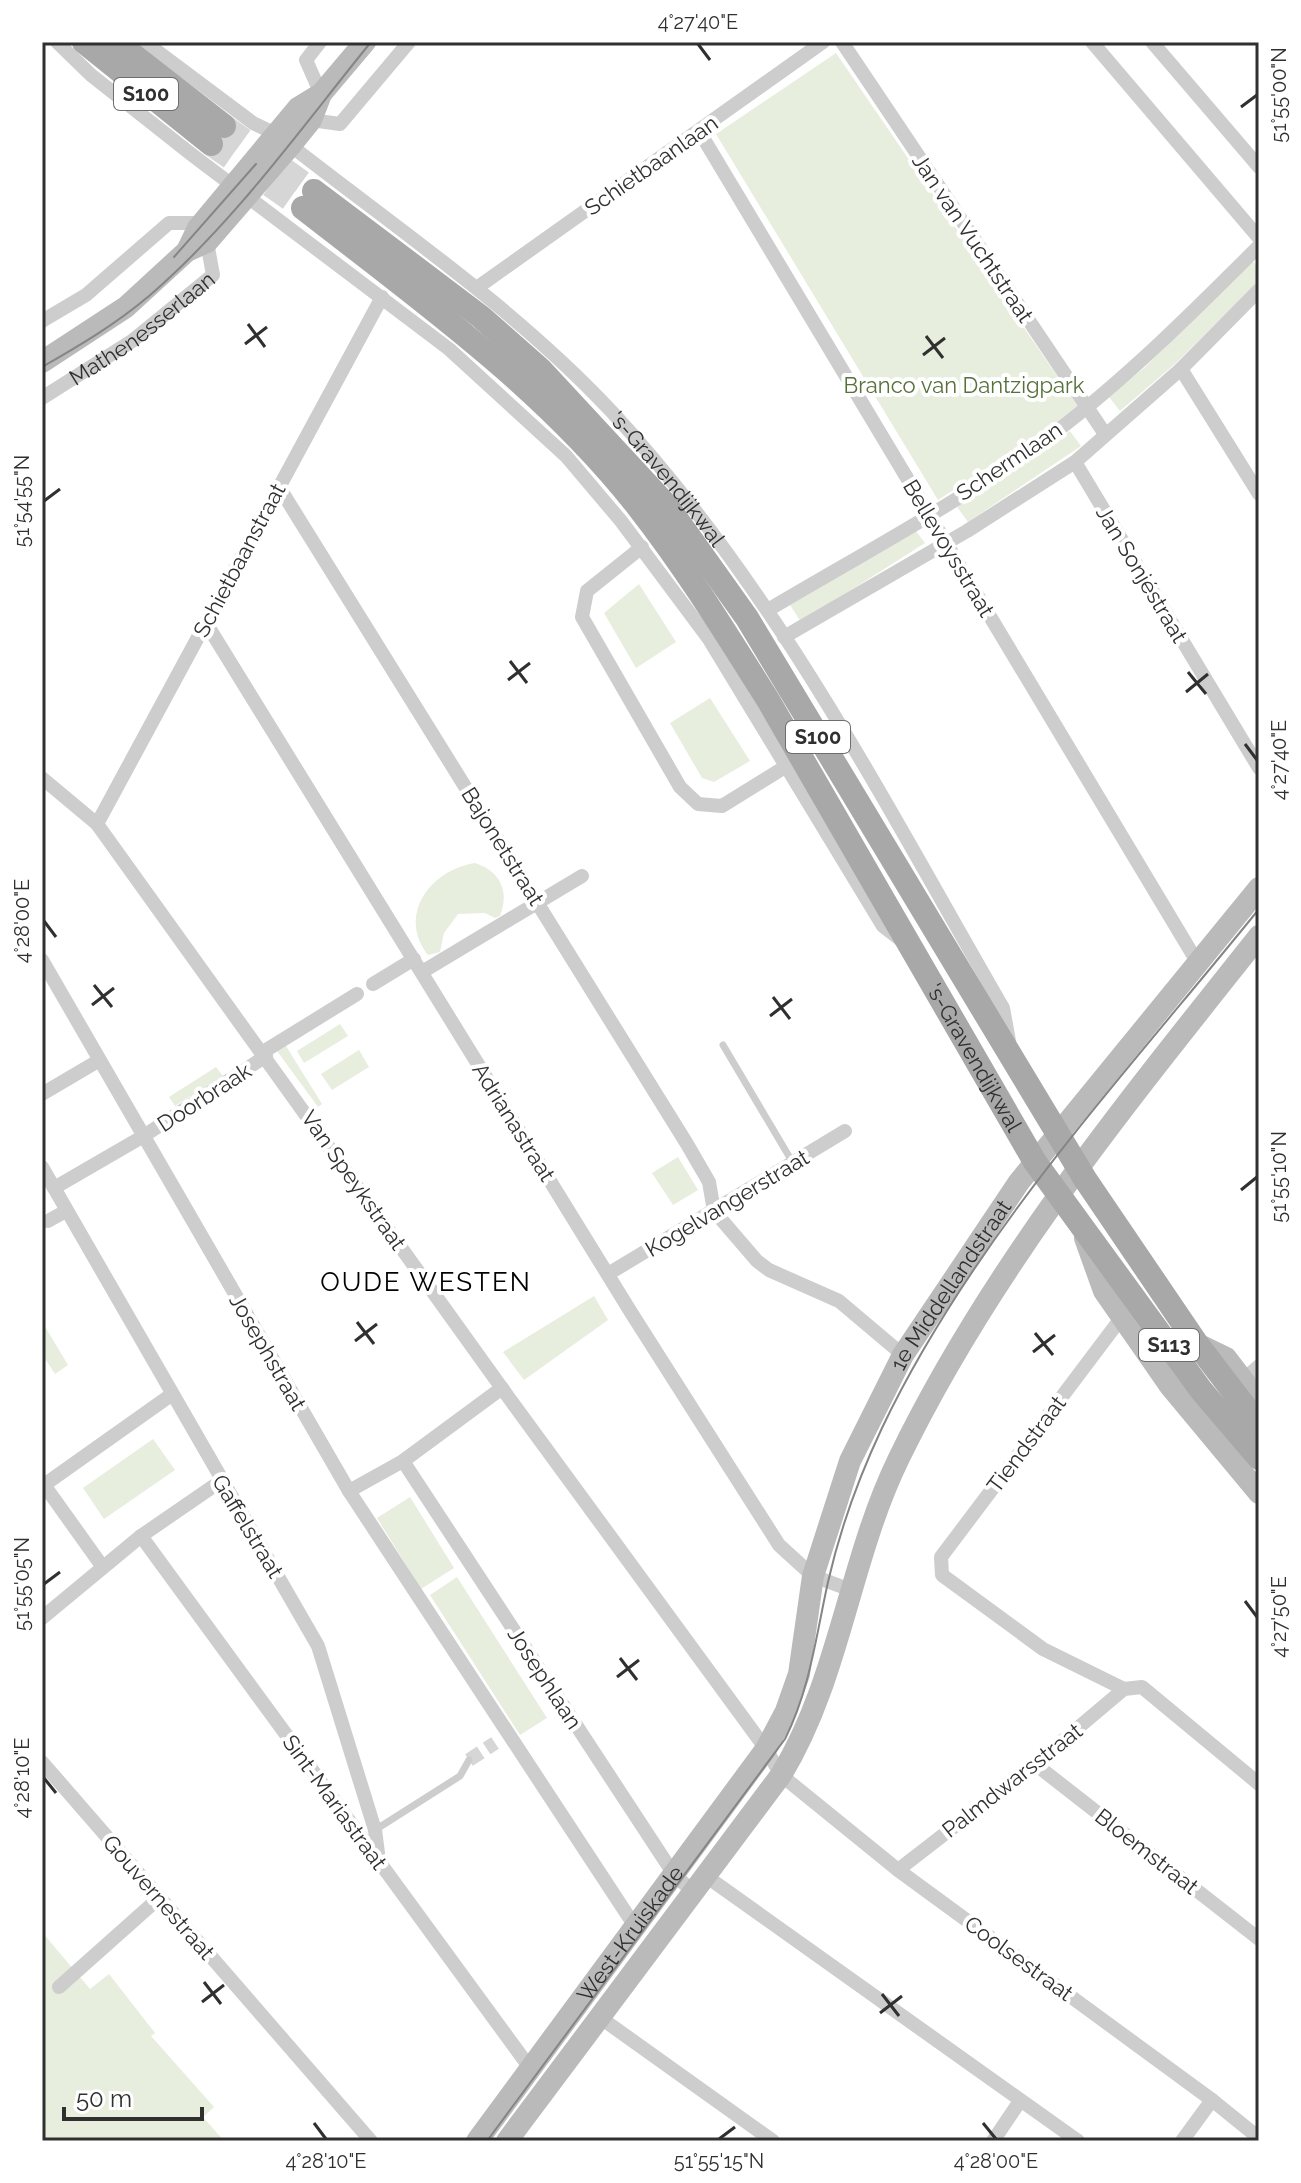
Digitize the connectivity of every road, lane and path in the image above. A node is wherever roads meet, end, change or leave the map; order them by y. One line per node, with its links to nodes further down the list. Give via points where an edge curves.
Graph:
1 (57, 42): 17 (street, 's-Gravendijkwal)
2 (84, 42): 3 (main road, S100, via 218,135)
3 (116, 42)
4 (145, 42): 15 (street, 's-Gravendijkwal)
5 (320, 42): 12 (street, via 306,60)
6 (365, 42): 12 (street, Mathenesserlaan)
7 (409, 42): 13 (street, via 340,124)
8 (823, 42): 14 (street, Schietbaanlaan)
9 (842, 42): 28 (street, Jan van Vuchtstraat)
10 (1092, 42): 18 (street)
11 (1152, 42): 16 (street)
12 (321, 94): 13 (street, Mathenesserlaan); 15 (street, Mathenesserlaan, via 298,108)
13 (311, 120): 15 (street, Mathenesserlaan)
14 (699, 131): 21 (street, Schietbaanlaan); 33 (street, Bellevoysstraat)
15 (283, 140): 17 (street, Mathenesserlaan); 21 (street, 's-Gravendijkwal)
16 (1259, 167)
17 (240, 192): 19 (street, Mathenesserlaan); 23 (street, 's-Gravendijkwal)
18 (1259, 238)
19 (199, 239): 24 (street, via 169,223 86,295); 25 (street, Mathenesserlaan, via 126,307); 27 (street, Mathenesserlaan, via 213,275 132,341)
20 (1259, 246): 28 (street, Schermlaan, via 1159,345)
21 (478, 287): 36 (street, 's-Gravendijkwal, via 611,411 673,481)
22 (1259, 290): 26 (street, Schermlaan)
23 (382, 297): 31 (street, Schietbaanstraat); 35 (street, 's-Gravendijkwal, via 566,456)
24 (42, 321)
25 (42, 362)
26 (1181, 369): 29 (street, Schermlaan); 32 (street)
27 (42, 398)
28 (1087, 406): 29 (street, Jan van Vuchtstraat); 33 (street, Schermlaan)
29 (1105, 434): 30 (street, Schermlaan)
30 (1075, 462): 34 (street, Schermlaan); 40 (street, Jan Sonjéstraat)
31 (279, 487): 37 (street, Schietbaanstraat); 45 (street, Bajonetstraat)
32 (1259, 494)
33 (931, 514): 34 (street, Bellevoysstraat); 36 (street, Schermlaan)
34 (947, 542): 38 (street, Schermlaan); 50 (street, Bellevoysstraat)
35 (642, 547): 39 (street, 's-Gravendijkwal, via 709,639); 39 (street, via 587,591 582,617 680,787 698,804 722,806)
36 (768, 610): 38 (street, 's-Gravendijkwal)
37 (206, 623): 42 (street, Schietbaanstraat); 48 (street, Adrianastraat)
38 (784, 637): 57 (street, 's-Gravendijkwal, via 887,801 1003,1008)
39 (785, 767): 47 (street, 's-Gravendijkwal, via 883,926)
40 (1259, 768)
41 (42, 778): 42 (street, Van Speykstraat)
42 (97, 824): 55 (street, Van Speykstraat)
43 (582, 876): 45 (street)
44 (1259, 888): 50 (street, 1e Middellandstraat)
45 (538, 902): 51 (street); 69 (street, Bajonetstraat, via 709,1182)
46 (1259, 936): 65 (street, 1e Middellandstraat)
47 (916, 951): 57 (main road, 's-Gravendijkwal / S100, via 727,635 638,506 498,363 309,200 481,317 597,427 668,507 747,618); 62 (main road, 's-Gravendijkwal / S100)
48 (414, 959): 51 (street, Adrianastraat); 52 (street)
49 (42, 960): 56 (street, Josephstraat)
50 (1199, 965): 60 (street, 1e Middellandstraat)
51 (422, 972): 72 (street, Adrianastraat)
52 (373, 984)
53 (357, 994): 55 (street, Doorbraak)
54 (723, 1045): 63 (lane)
55 (265, 1054): 61 (street, Doorbraak); 77 (street, Van Speykstraat)
56 (98, 1061): 58 (street); 61 (street, Josephstraat)
57 (1014, 1064): 60 (main road, 's-Gravendijkwal / S100)
58 (42, 1094)
59 (845, 1131): 63 (street, Kogelvangerstraat)
60 (1057, 1134): 62 (street, 1e Middellandstraat); 65 (main road, 's-Gravendijkwal / S100)
61 (142, 1137): 66 (street, Doorbraak); 85 (street, Josephstraat)
62 (1035, 1162): 67 (main road, S100); 75 (street, 1e Middellandstraat)
63 (793, 1163): 69 (street, Kogelvangerstraat)
64 (42, 1167): 66 (street, Gaffelstraat)
65 (1079, 1169): 67 (street, 1e Middellandstraat); 74 (main road, S100)
66 (54, 1188): 68 (street, Gaffelstraat)
67 (1059, 1197): 71 (main road, S100); 90 (street, 1e Middellandstraat, via 981,1307 939,1379 897,1461)
68 (66, 1211): 70 (street); 78 (street, Gaffelstraat)
69 (714, 1211): 72 (street, Kogelvangerstraat); 75 (street, via 769,1270 839,1301)
70 (48, 1221)
71 (1082, 1230): 73 (street, S100, via 1104,1291); 81 (main road, S113, via 1201,1390)
72 (608, 1274): 89 (street, Adrianastraat, via 779,1545)
73 (1122, 1317): 86 (street, S100, via 1170,1386); 92 (street, Tiendstraat, via 941,1557 942,1575 1043,1649)
74 (1197, 1344): 76 (street, S100); 80 (main road, S113)
75 (903, 1355): 89 (street, 1e Middellandstraat, via 850,1461)
76 (1251, 1373): 79 (street, S100)
77 (502, 1388): 82 (street); 93 (street, Van Speykstraat)
78 (171, 1395): 83 (street, Gaffelstraat); 84 (street)
79 (1259, 1401)
80 (1259, 1425)
81 (1259, 1458)
82 (403, 1461): 85 (street); 102 (street, Josephlaan)
83 (221, 1481): 87 (street); 99 (street, Gaffelstraat, via 318,1646)
84 (43, 1484): 88 (street)
85 (349, 1491): 104 (street, Josephstraat, via 501,1739)
86 (1259, 1493)
87 (141, 1536): 88 (street); 100 (street, Sint-Mariastraat)
88 (102, 1566): 91 (street)
89 (813, 1576): 90 (street, Adrianastraat); 93 (street, 1e Middellandstraat, via 799,1674)
90 (848, 1600): 97 (street, West-Kruiskade, via 812,1719)
91 (42, 1618)
92 (1124, 1689): 96 (street, Palmdwarsstraat); 98 (street, via 1142,1687)
93 (766, 1749): 97 (street); 102 (street, West-Kruiskade)
94 (469, 1760): 99 (lane, via 460,1776)
95 (42, 1762): 103 (street, Gouvernestraat)
96 (1035, 1764): 101 (street, Palmdwarsstraat); 105 (street, Bloemstraat)
97 (781, 1775): 101 (street, Coolsestraat); 102 (street, West-Kruiskade)
98 (1259, 1784)
99 (375, 1830): 100 (street, Gaffelstraat)
100 (379, 1861): 108 (street, Sint-Mariastraat)
101 (898, 1870): 109 (street, Coolsestraat)
102 (690, 1880): 104 (street, West-Kruiskade); 107 (street, West-Kruiskade); 110 (street)
103 (159, 1898): 106 (street); 113 (street, Gouvernestraat)
104 (636, 1928): 108 (street, West-Kruiskade)
105 (1259, 1939)
106 (59, 1987)
107 (598, 2016): 114 (street, West-Kruiskade); 115 (street)
108 (530, 2068): 112 (street, West-Kruiskade)
109 (1212, 2100): 111 (street, Coolsestraat); 118 (street)
110 (1020, 2101): 116 (street); 117 (street)
111 (1259, 2138)
112 (481, 2140)
113 (371, 2141)
114 (507, 2141)
115 (773, 2141)
116 (993, 2141)
117 (1078, 2141)
118 (1182, 2141)

